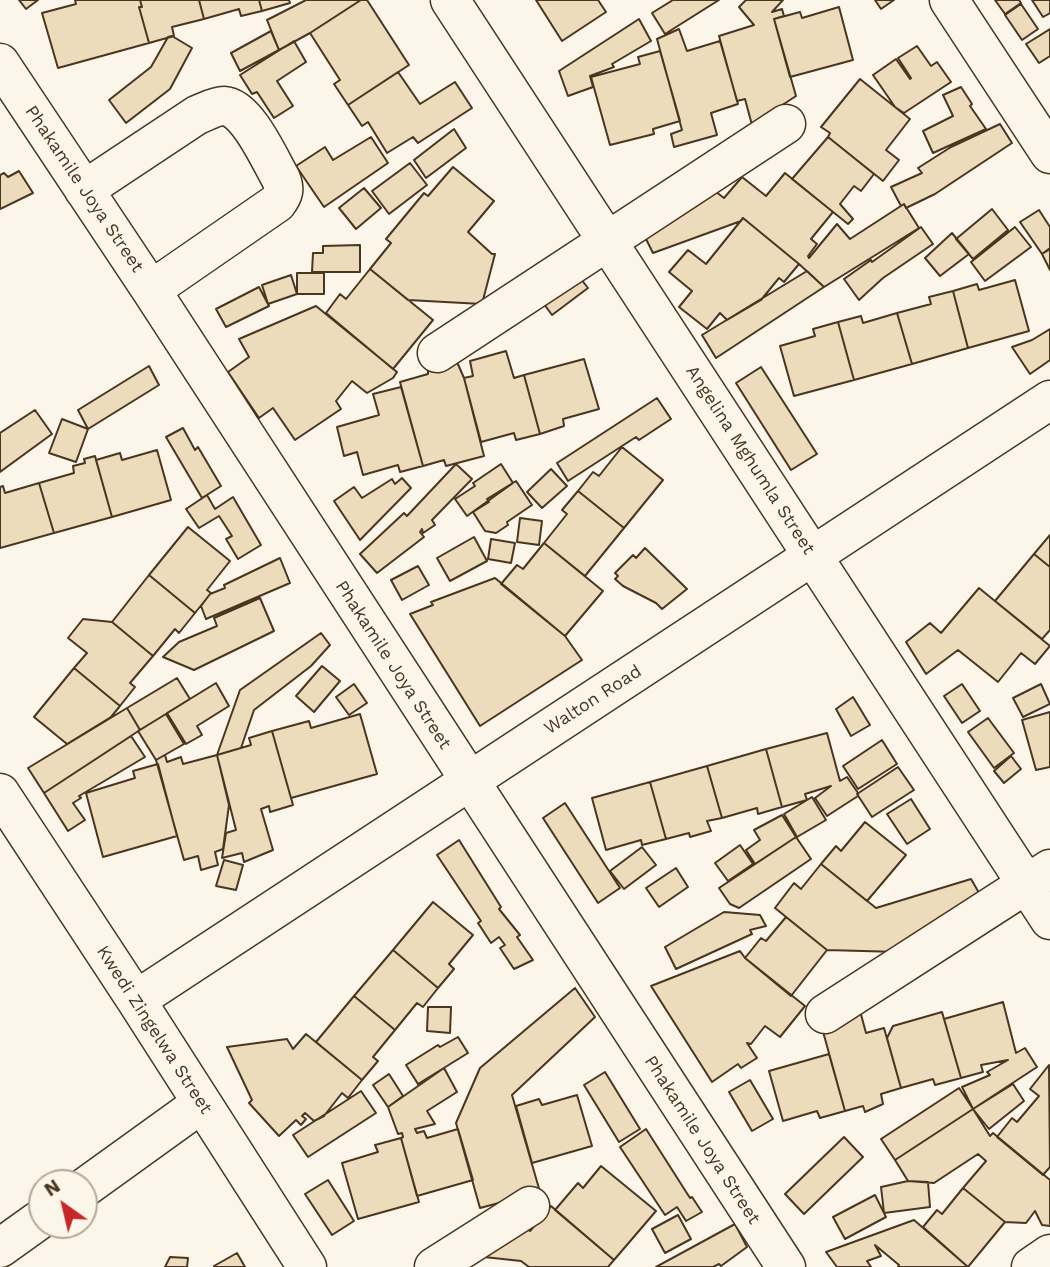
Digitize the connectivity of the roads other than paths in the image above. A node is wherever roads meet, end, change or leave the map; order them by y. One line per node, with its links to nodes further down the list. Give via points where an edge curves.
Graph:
1 (450, 0): 7 (street, Angelina Mghumla Street)
2 (949, 0): 5 (street)
3 (0, 63): 6 (street, Phakamile Joya Street)
4 (786, 124): 7 (street)
5 (1050, 154)
6 (83, 190): 8 (street, Phakamile Joya Street); 8 (street, via 197,115 215,108 236,110 252,127 281,179 283,195)
7 (607, 240): 9 (street); 11 (street, Angelina Mghumla Street)
8 (151, 290): 12 (street, Phakamile Joya Street)
9 (437, 353)
10 (1050, 400): 11 (street, Walton Road)
11 (813, 555): 12 (street, Walton Road); 14 (street, Angelina Mghumla Street)
12 (468, 782): 16 (street, Walton Road); 26 (street, Phakamile Joya Street)
13 (0, 793): 16 (street, Kwedi Zingelwa Street)
14 (1038, 877): 15 (street, Angelina Mghumla Street); 17 (street)
15 (1050, 920)
16 (136, 1000): 18 (street, Kwedi Zingelwa Street)
17 (825, 1014)
18 (202, 1103): 19 (street); 24 (street, Kwedi Zingelwa Street)
19 (98, 1178)
20 (530, 1206): 25 (street)
21 (28, 1227): 22 (street)
22 (0, 1248)
23 (1050, 1254): 27 (street)
24 (307, 1267)
25 (434, 1267)
26 (786, 1267)
27 (1031, 1267)

